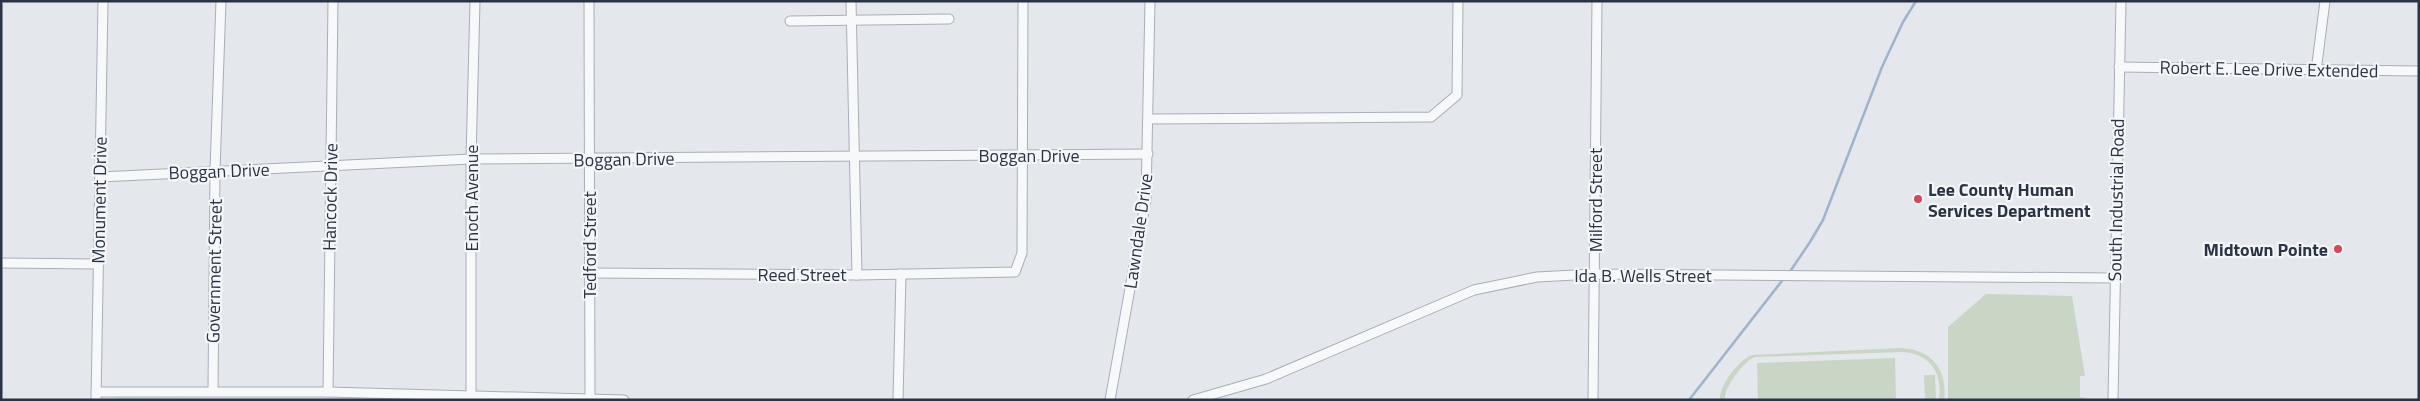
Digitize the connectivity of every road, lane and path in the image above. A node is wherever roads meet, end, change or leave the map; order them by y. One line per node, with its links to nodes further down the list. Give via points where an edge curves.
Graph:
1 (103, 1): 27 (street, Monument Drive)
2 (221, 1): 26 (street, Government Street)
3 (333, 1): 25 (street, Hancock Drive)
4 (474, 1): 23 (street, Enoch Avenue)
5 (589, 1): 24 (street, Tedford Street)
6 (851, 1): 15 (street)
7 (1023, 1): 22 (street)
8 (1150, 1): 19 (street, Lawndale Drive)
9 (1458, 1): 19 (street, via 1457,95 1431,117)
10 (1597, 1): 32 (street, Milford Street)
11 (2122, 1): 16 (street, South Industrial Road)
12 (2325, 1): 18 (street)
13 (949, 19): 15 (street)
14 (790, 21): 15 (street)
15 (852, 21): 21 (street)
16 (2119, 67): 18 (street, Robert E. Lee Drive Extended); 34 (street, South Industrial Road)
17 (2419, 70): 18 (street, Robert E. Lee Drive Extended)
18 (2316, 71)
19 (1149, 119): 20 (street, Lawndale Drive)
20 (1148, 154): 22 (street, Boggan Drive); 42 (street, Lawndale Drive, via 1146,199)
21 (854, 155): 22 (street, Boggan Drive); 24 (street, Boggan Drive); 33 (street)
22 (1023, 155): 31 (street, Reed Street, via 1022,253 1015,272)
23 (471, 159): 24 (street, Boggan Drive); 25 (street, Boggan Drive); 37 (street, Enoch Avenue)
24 (590, 160): 30 (street, Tedford Street)
25 (330, 167): 26 (street, Boggan Drive); 36 (street, Hancock Drive)
26 (215, 170): 27 (street, Boggan Drive); 35 (street, Government Street)
27 (100, 177): 29 (street, Monument Drive)
28 (1, 263): 29 (street)
29 (98, 264): 38 (street, Monument Drive)
30 (588, 273): 33 (street, Reed Street); 39 (street, Tedford Street)
31 (901, 274): 33 (street, Reed Street); 41 (street)
32 (1594, 274): 34 (street, Ida B. Wells Street); 43 (street, Ida B. Wells Street, via 1537,277 1474,290 1266,379); 44 (street, Milford Street)
33 (857, 275)
34 (2115, 278): 45 (street, South Industrial Road)
35 (213, 391): 36 (street); 38 (street)
36 (328, 392): 37 (street)
37 (471, 394): 39 (street)
38 (96, 396)
39 (590, 398): 40 (street)
40 (624, 400)
41 (898, 400)
42 (1110, 400)
43 (1193, 400)
44 (1593, 400)
45 (2113, 400)

